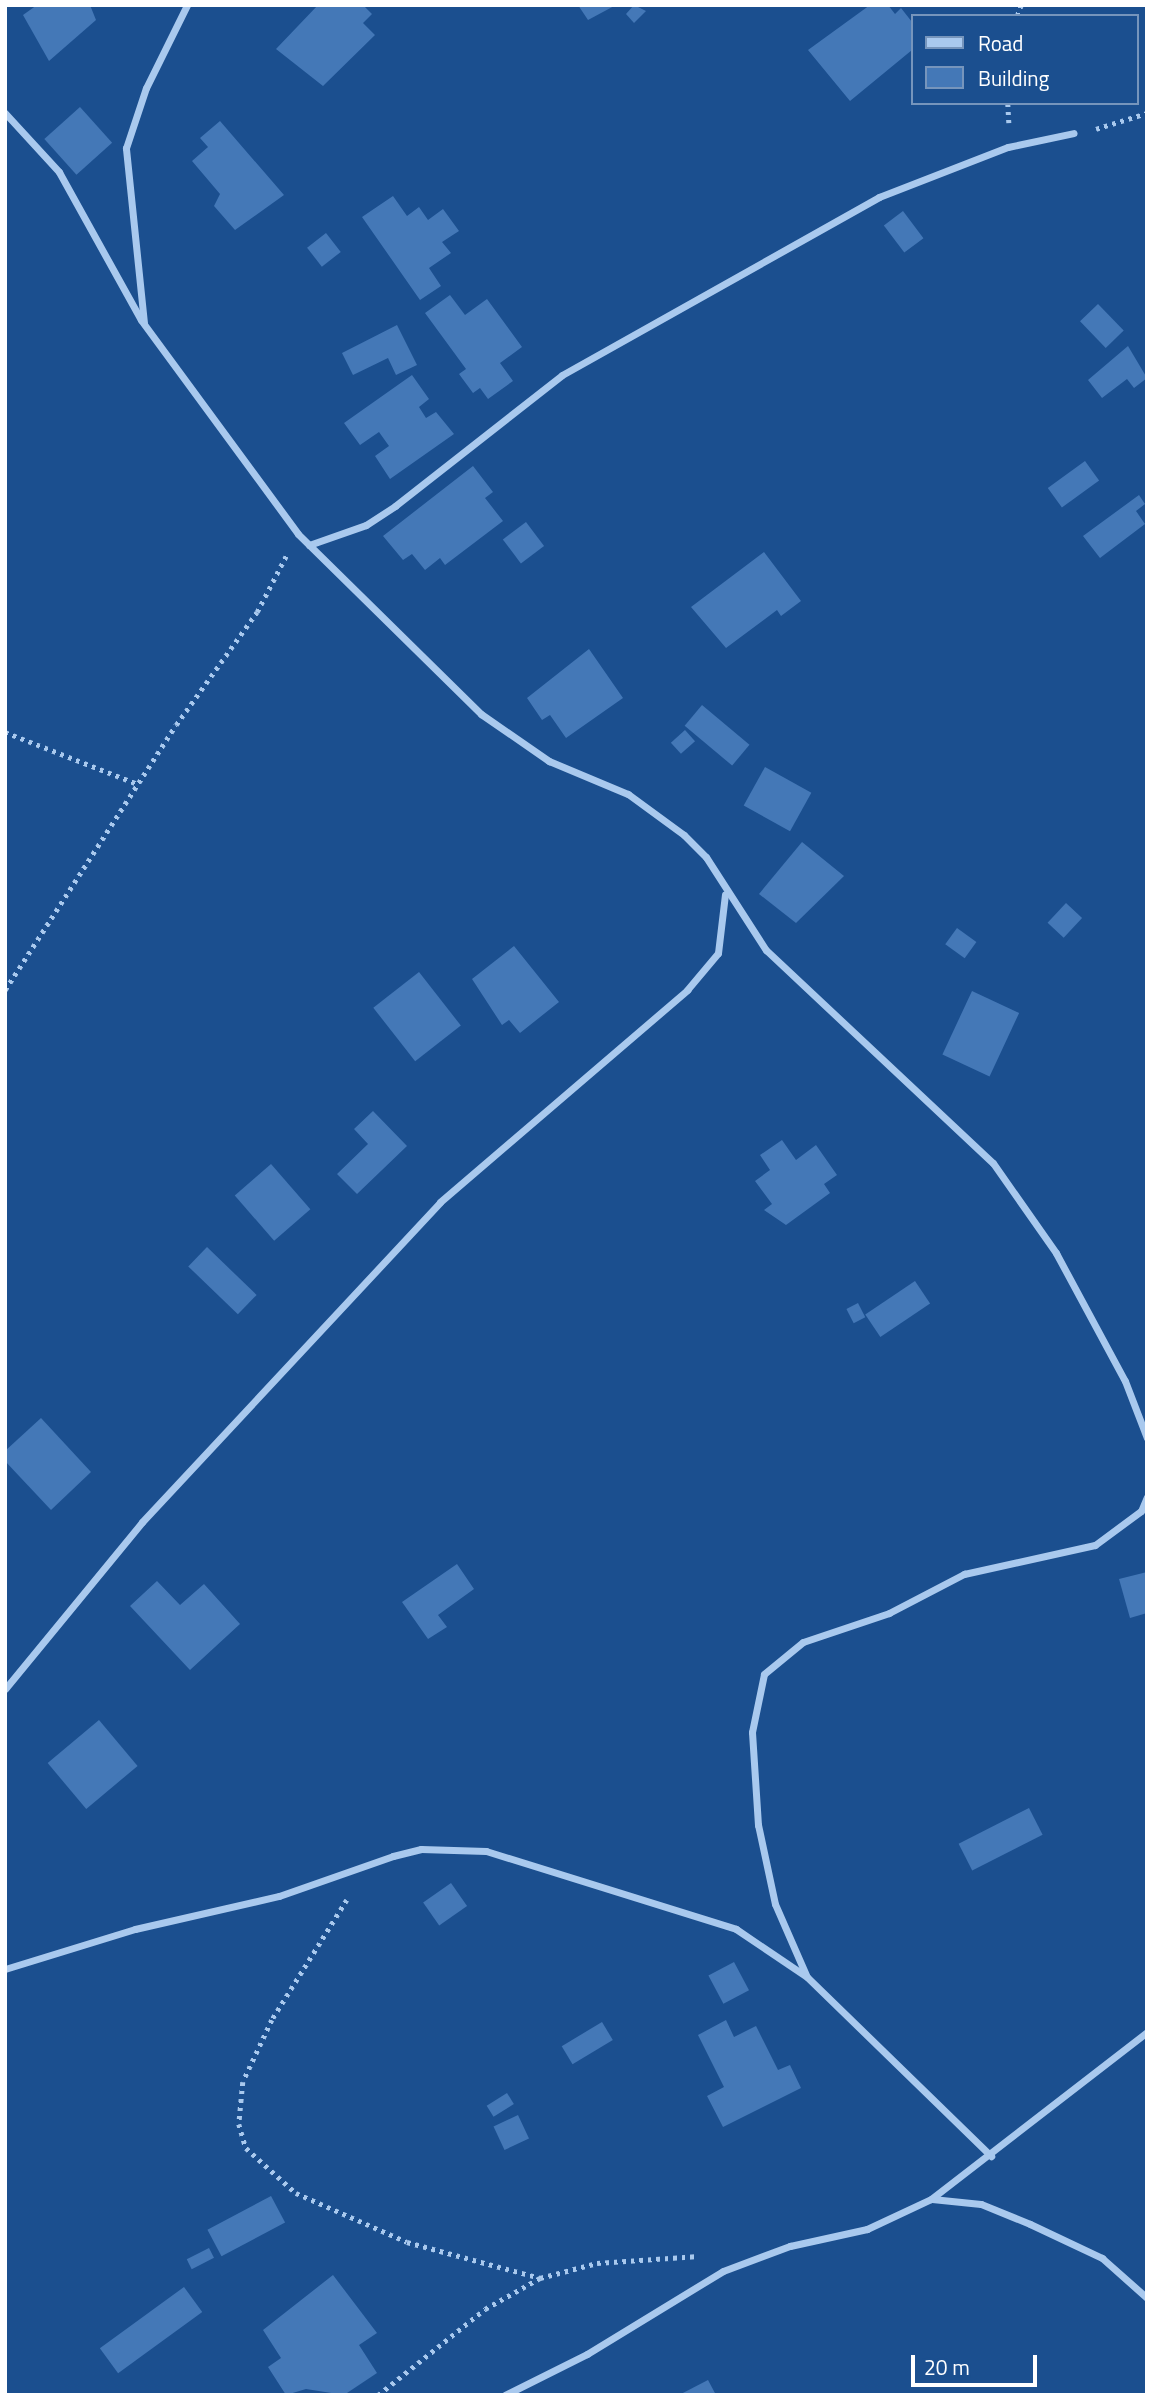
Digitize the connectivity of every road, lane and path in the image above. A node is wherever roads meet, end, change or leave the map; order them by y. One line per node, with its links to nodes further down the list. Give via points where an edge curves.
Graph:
1 (187, 5): 5 (street, via 146,88 126,148)
2 (5, 113): 5 (street, via 60,172)
3 (1147, 113): 4 (path)
4 (1074, 133): 7 (street, via 1008,147 879,197 562,375 385,513)
5 (144, 324): 6 (street)
6 (298, 534): 7 (street); 9 (path, via 257,612)
7 (309, 545): 10 (street, via 481,714 548,761 628,794 696,847)
8 (5, 732): 9 (path)
9 (138, 784): 11 (path)
10 (725, 893): 12 (street, via 766,950 1001,1173 1056,1253 1125,1381); 15 (street, via 718,953 687,990 430,1212 142,1522)
11 (5, 990)
12 (1147, 1438)
13 (1147, 1497): 14 (street)
14 (1144, 1510): 18 (street, via 1095,1545 964,1574 889,1613 803,1642 764,1674 752,1732 758,1825 775,1904)
15 (5, 1689)
16 (370, 1864): 17 (street, via 279,1896 135,1929); 18 (street, via 421,1849 486,1851 736,1929); 23 (path, via 272,2020 243,2082 239,2124 246,2148 296,2193 407,2242)
17 (5, 1969)
18 (807, 1977): 20 (street)
19 (1147, 2032): 20 (street)
20 (991, 2156): 21 (street)
21 (931, 2199): 24 (street, via 981,2204 1030,2224 1102,2258); 26 (street, via 867,2229 790,2246 723,2270 587,2354)
22 (704, 2256): 23 (path, via 597,2263)
23 (540, 2278): 25 (path, via 485,2309)
24 (1147, 2298)
25 (378, 2395)
26 (505, 2395)

